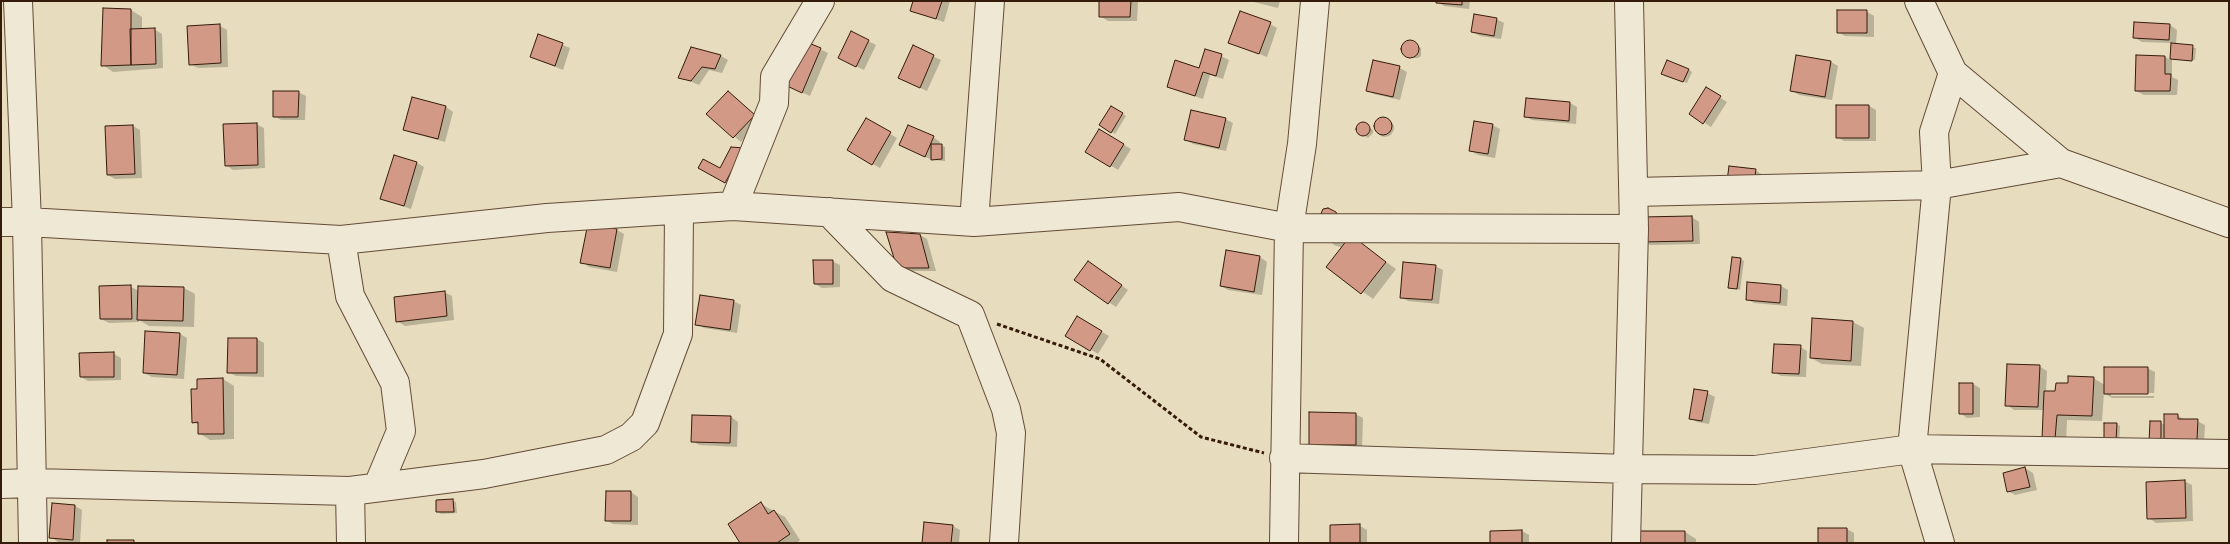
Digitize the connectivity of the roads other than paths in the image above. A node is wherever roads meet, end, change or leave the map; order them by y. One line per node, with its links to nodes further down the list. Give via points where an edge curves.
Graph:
1 (18, 1): 14 (street)
2 (820, 1): 11 (street, via 775,77 774,103)
3 (990, 1): 15 (street)
4 (1315, 1): 17 (street, via 1302,144)
5 (1629, 1): 10 (street)
6 (1919, 1): 7 (street)
7 (1953, 73): 8 (street); 9 (street, via 1934,132)
8 (2061, 163): 9 (street); 16 (street)
9 (1937, 185): 10 (street); 20 (street)
10 (1634, 192): 18 (street)
11 (733, 206): 12 (street); 13 (street)
12 (679, 210): 19 (street, via 547,218); 26 (street, via 678,334 644,423 631,438 606,450 484,474)
13 (829, 212): 15 (street); 30 (street, via 893,278 970,315 1006,409 1011,433)
14 (14, 222): 19 (street); 24 (street)
15 (974, 222): 17 (street, via 1179,207)
16 (2229, 223)
17 (1289, 228): 18 (street); 22 (street)
18 (1634, 229): 23 (street)
19 (341, 240): 26 (street, via 350,296 395,382 401,431)
20 (1912, 449): 21 (street); 23 (street, via 1755,470); 33 (street)
21 (2229, 454)
22 (1284, 458): 23 (street); 31 (street)
23 (1628, 469): 32 (street)
24 (33, 483): 25 (street); 27 (street); 28 (street)
25 (1, 484)
26 (378, 486): 27 (street)
27 (350, 491): 29 (street)
28 (33, 543)
29 (352, 543)
30 (1004, 543)
31 (1284, 543)
32 (1626, 543)
33 (1940, 543)

